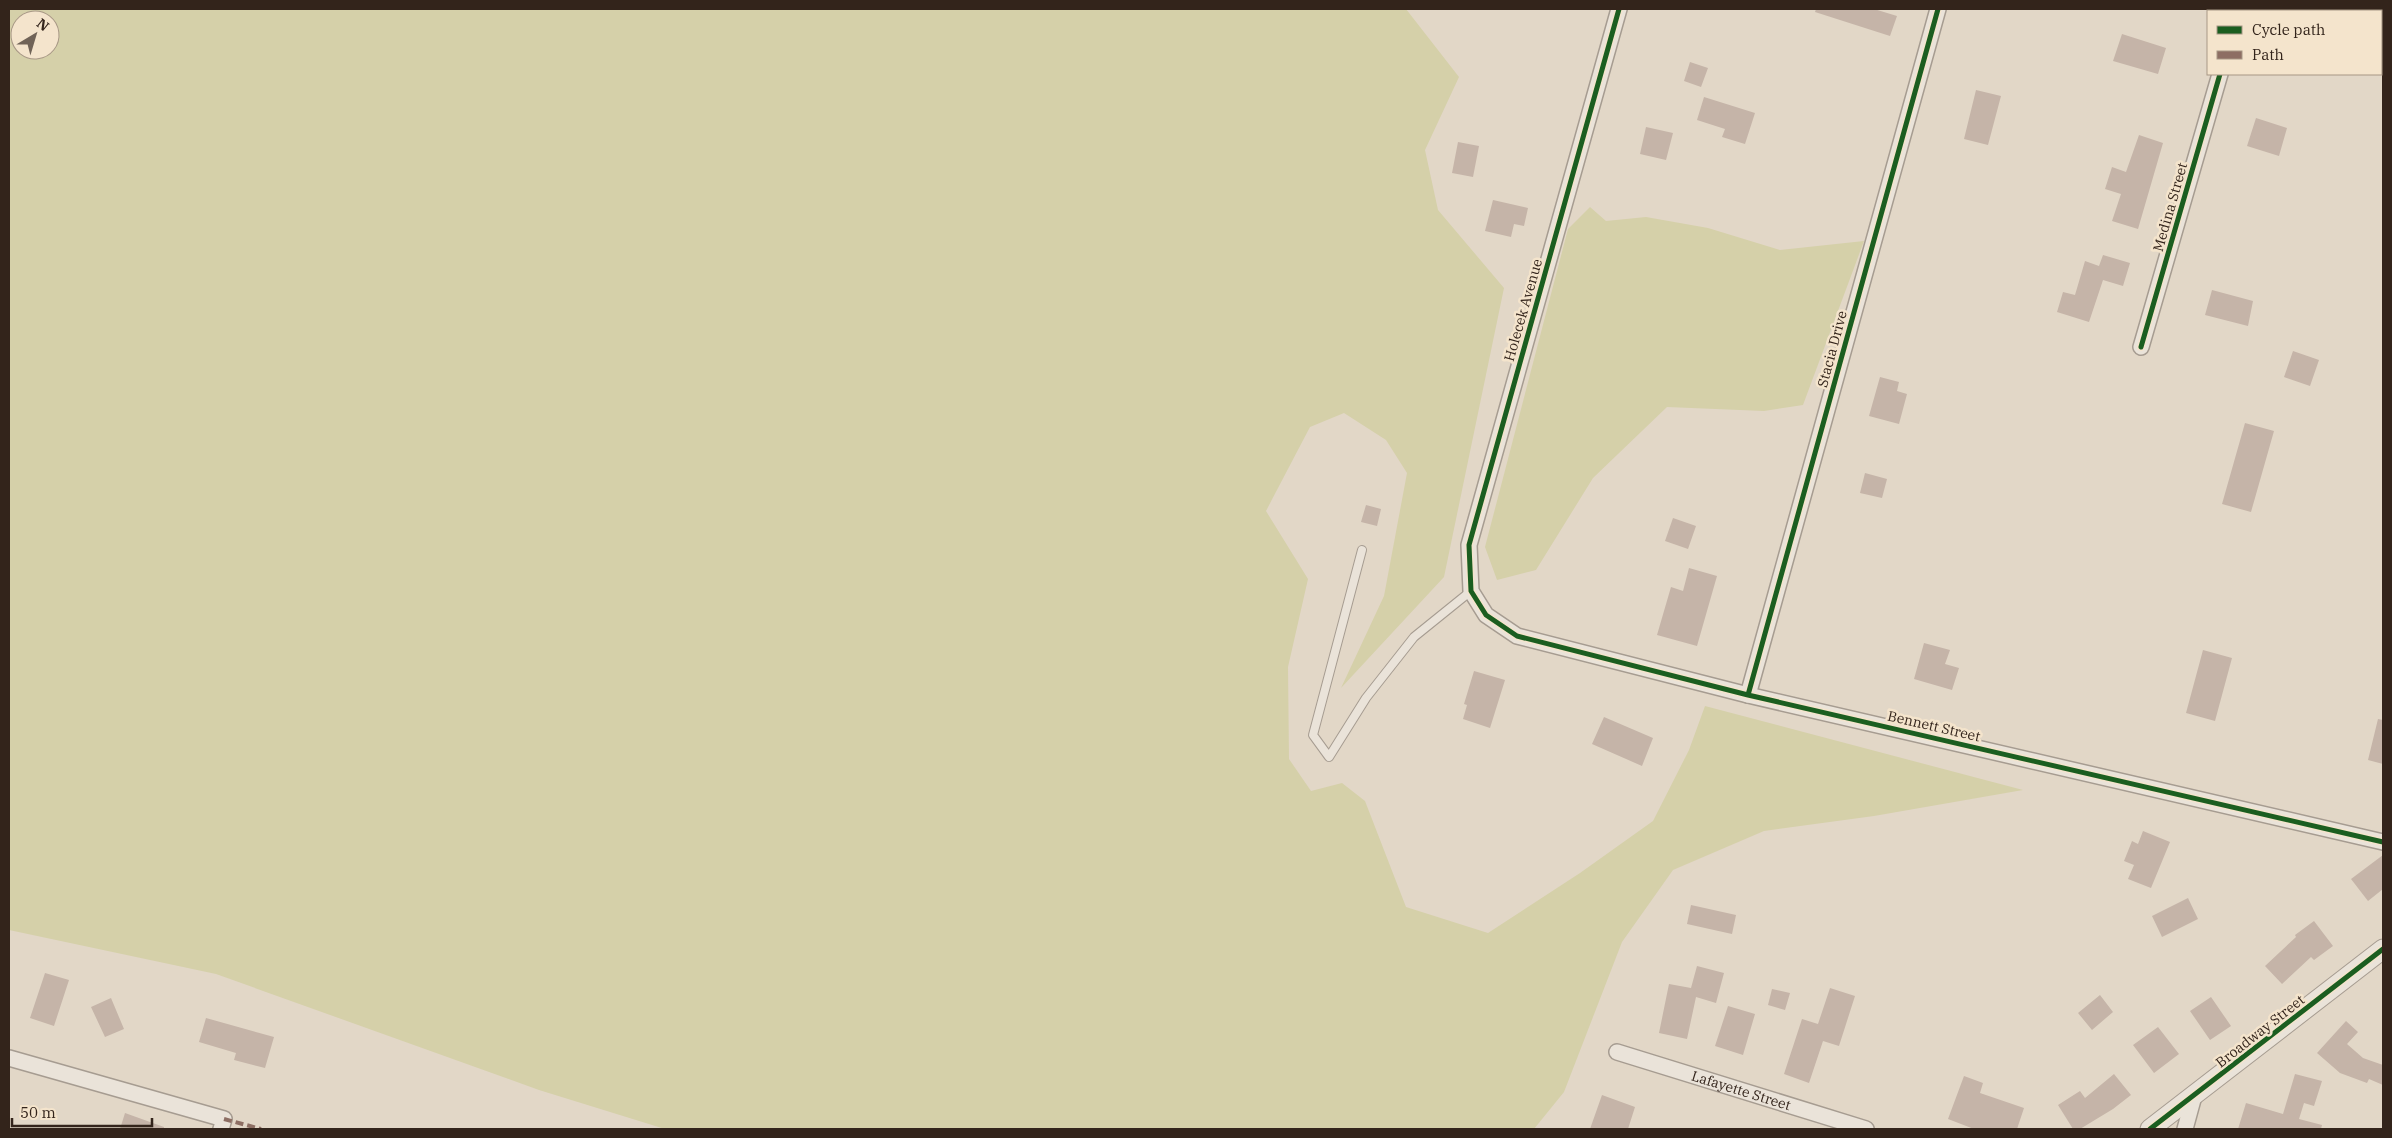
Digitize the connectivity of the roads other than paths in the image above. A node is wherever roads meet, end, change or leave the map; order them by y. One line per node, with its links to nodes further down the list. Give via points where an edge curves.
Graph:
1 (1619, 9): 6 (street, Holecek Avenue, via 1469,545)
2 (1938, 9): 8 (street, Stacia Drive)
3 (2220, 75): 4 (street, Medina Street)
4 (2141, 348)
5 (1362, 550): 6 (lane, via 1313,735 1330,757 1366,698 1414,637)
6 (1471, 591): 7 (street, Holecek Avenue)
7 (1486, 615): 8 (street, Bennett Street, via 1517,636)
8 (1748, 695): 9 (street, Bennett Street)
9 (2383, 842)
10 (2383, 949): 13 (street, Broadway Street)
11 (1617, 1052): 15 (street, Lafayette Street)
12 (9, 1058): 14 (street)
13 (2194, 1096): 16 (street, Broadway Street); 17 (street)
14 (222, 1124)
15 (1866, 1129)
16 (2150, 1129)
17 (2185, 1129)

